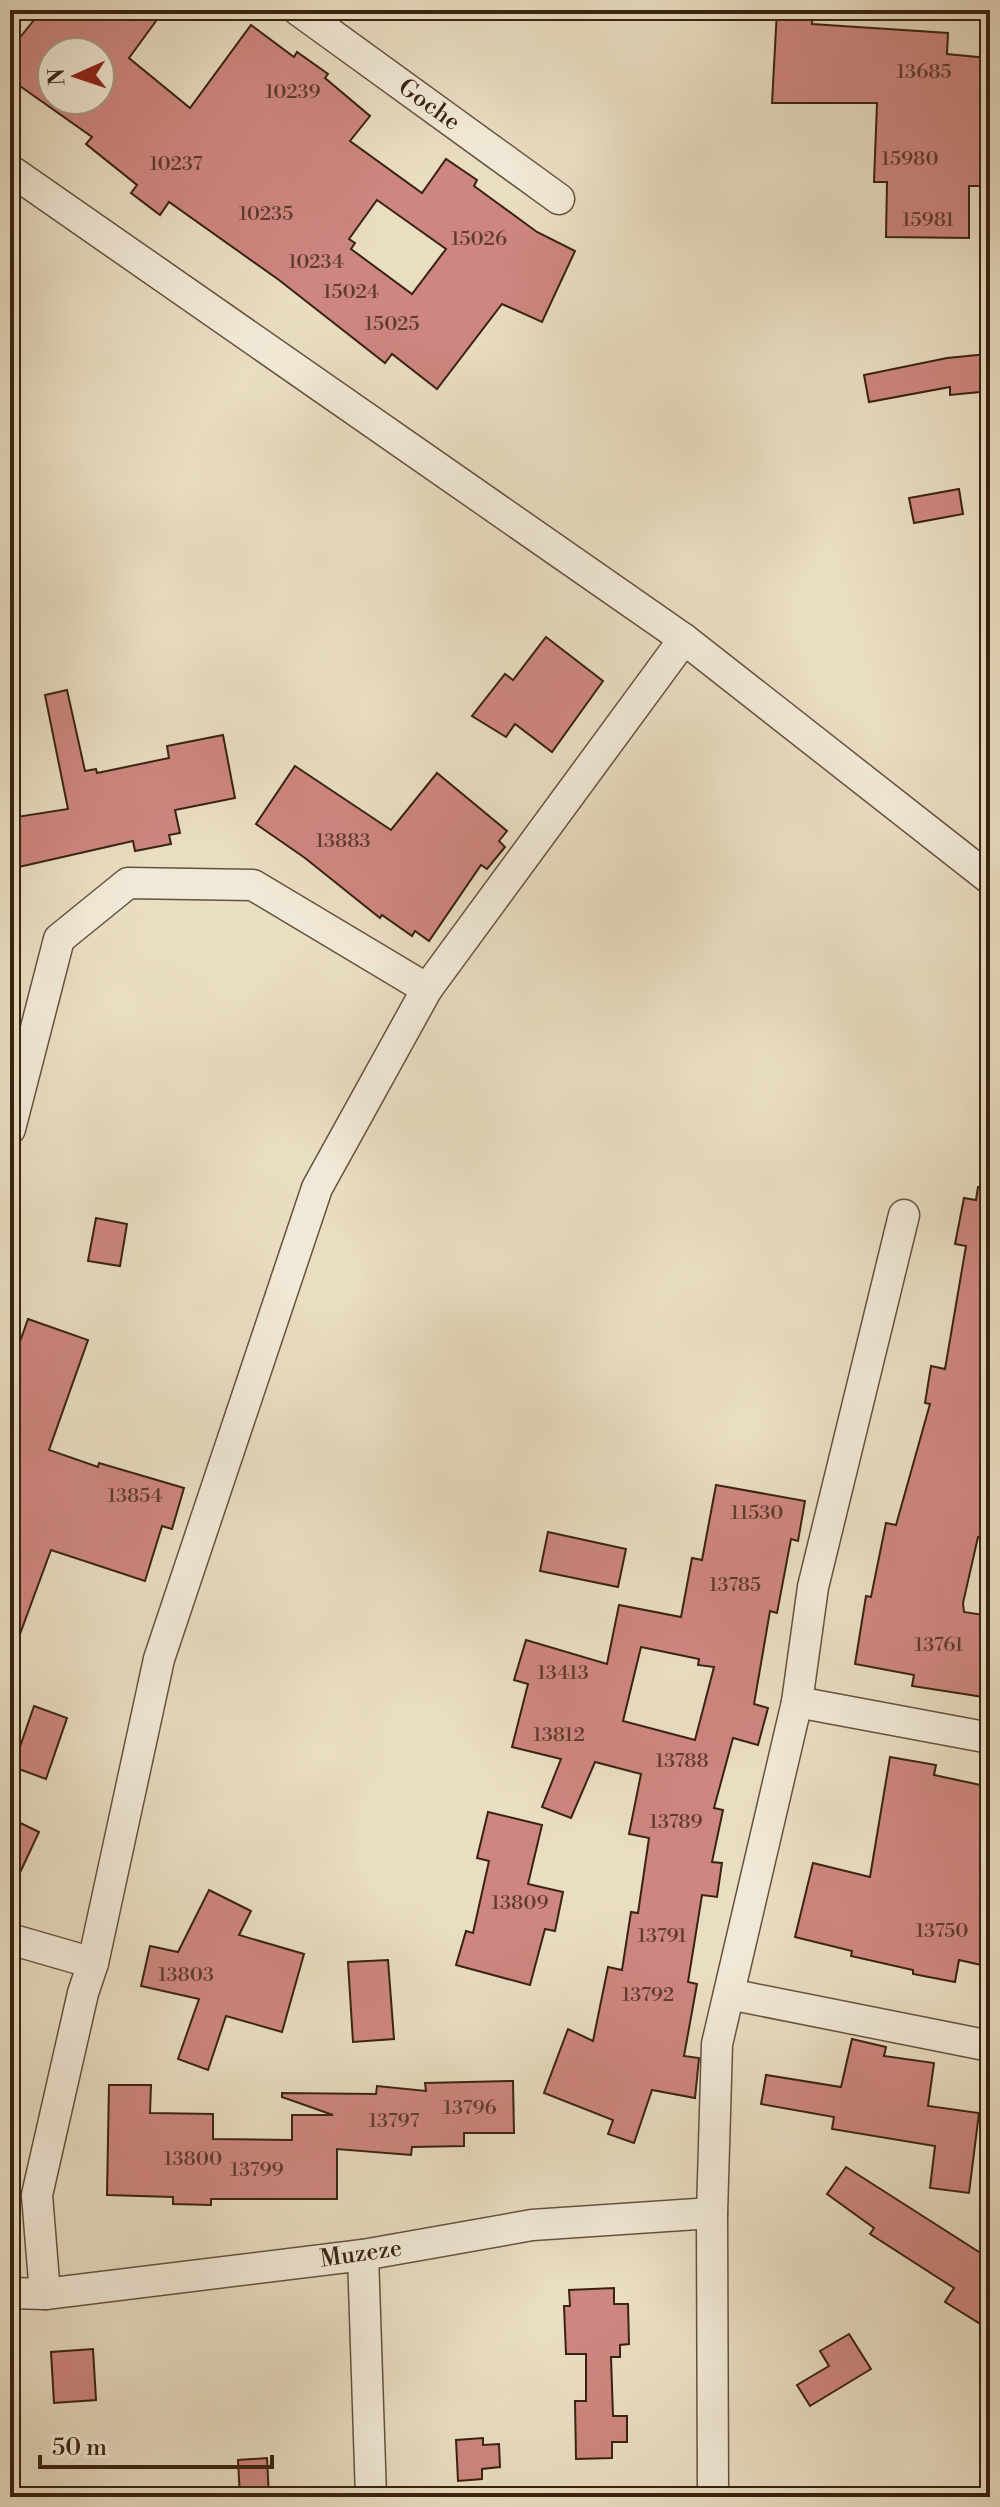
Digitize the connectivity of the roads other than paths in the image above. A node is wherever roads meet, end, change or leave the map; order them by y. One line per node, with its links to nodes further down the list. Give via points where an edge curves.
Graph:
1 (298, 10): 3 (street, Goche)
2 (10, 170): 4 (street)
3 (559, 199)
4 (684, 639): 5 (street); 6 (street)
5 (990, 879)
6 (427, 989): 7 (street, via 253,885 128,883 59,939); 12 (street, via 317,1188 163,1645)
7 (10, 1129)
8 (904, 1215): 9 (street, via 813,1587)
9 (797, 1702): 10 (street); 13 (street)
10 (990, 1738)
11 (10, 1939): 12 (street)
12 (93, 1963): 18 (street, via 37,2195)
13 (729, 1994): 14 (street); 15 (street, via 717,2044)
14 (990, 2046)
15 (712, 2213): 16 (street, Muzeze, via 532,2225); 20 (street)
16 (363, 2255): 18 (street, Muzeze); 19 (street)
17 (10, 2293): 18 (street, Muzeze)
18 (45, 2294)
19 (371, 2497)
20 (713, 2497)

